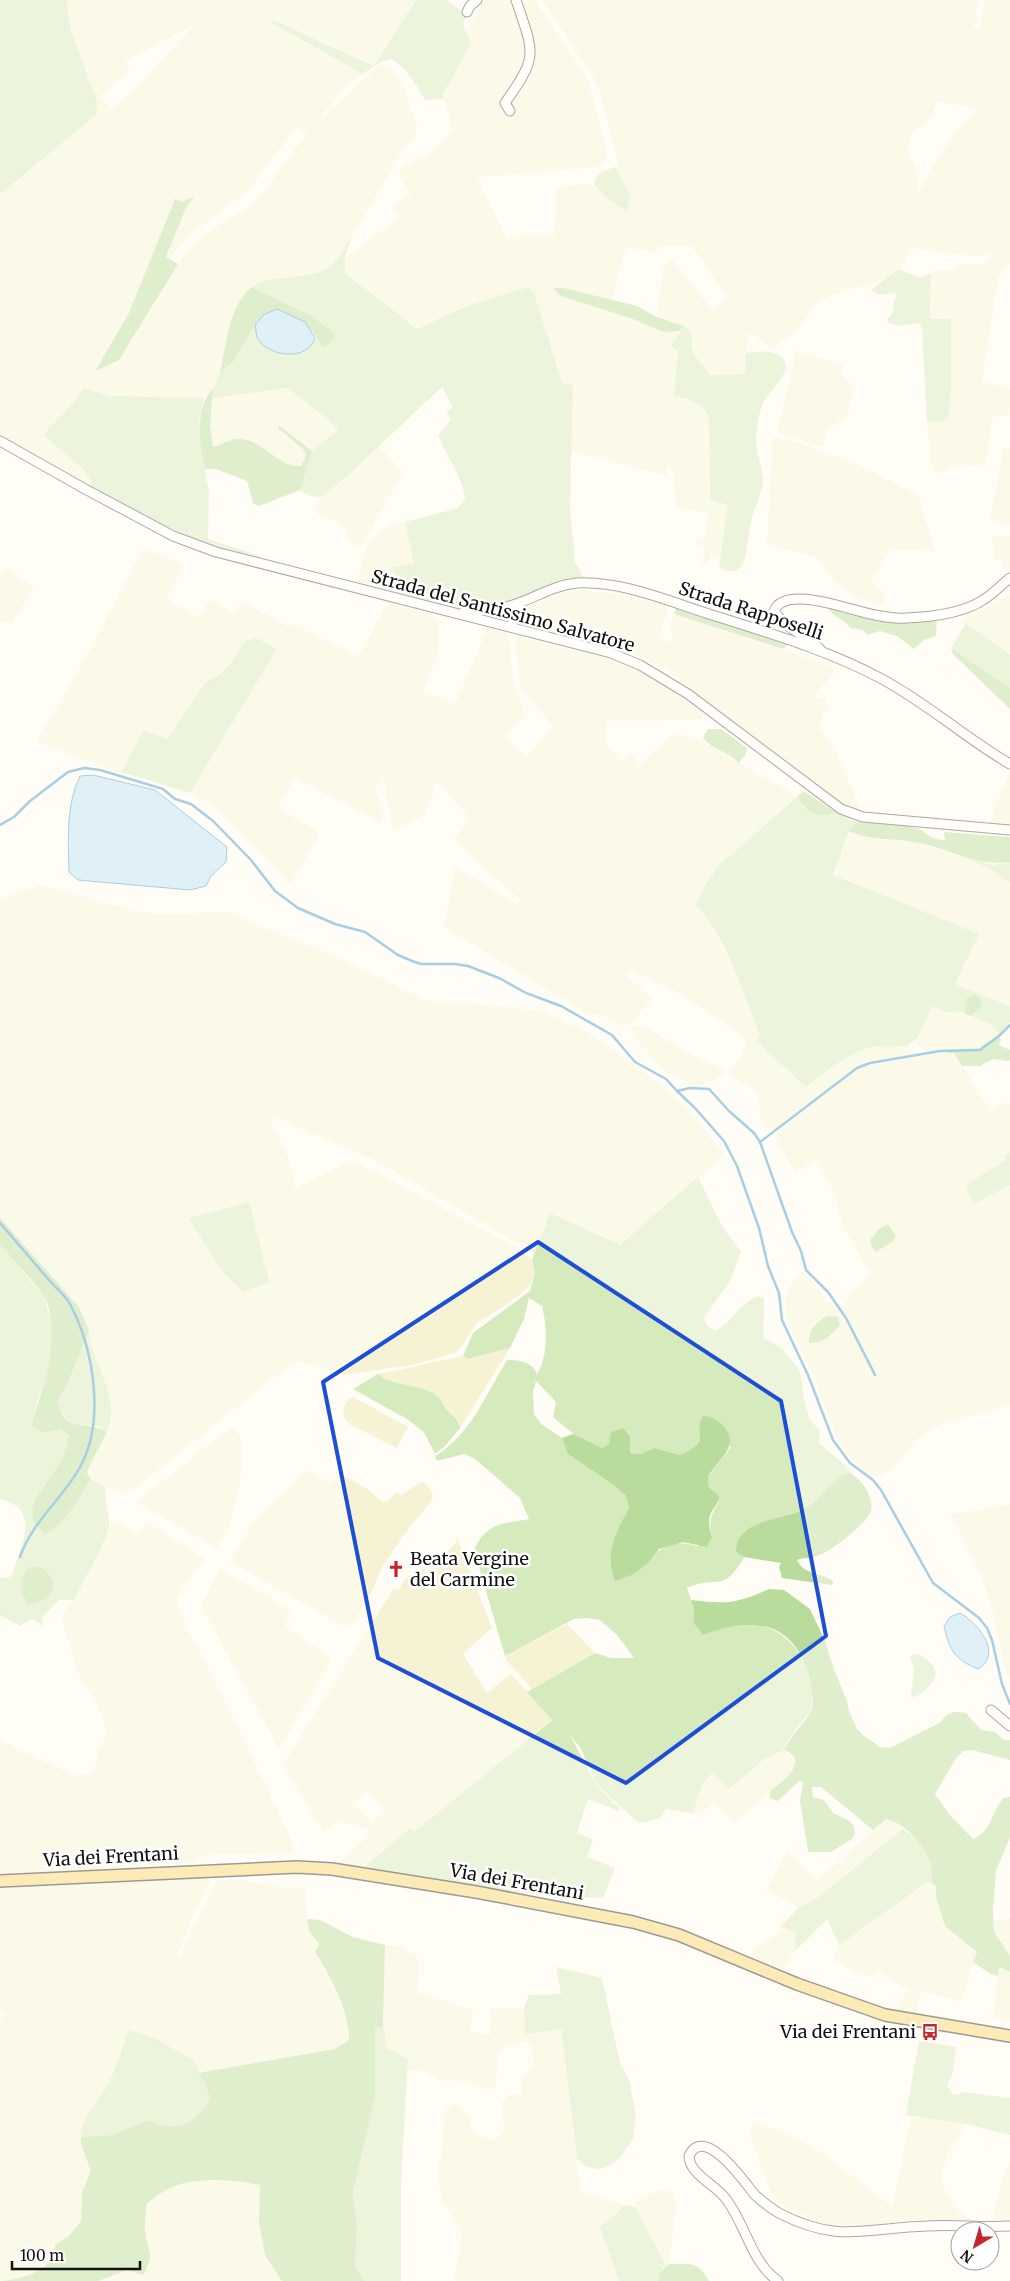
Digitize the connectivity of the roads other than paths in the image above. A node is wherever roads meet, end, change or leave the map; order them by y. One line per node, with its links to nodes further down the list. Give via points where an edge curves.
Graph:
1 (477, 0): 3 (street)
2 (516, 0): 4 (street, via 529,38 531,58 526,73 505,103)
3 (467, 12)
4 (510, 110)
5 (0, 441): 8 (street, Strada del Santissimo Salvatore, via 173,536 216,552)
6 (1010, 578): 10 (street, via 983,600 946,614 904,618 874,615 807,600 787,600 776,606 774,611 780,621)
7 (521, 602): 8 (street, Strada Rapposelli, via 497,609); 9 (street); 10 (street, Strada Rapposelli, via 562,585 603,585 651,596)
8 (456, 613): 9 (street, Strada del Santissimo Salvatore)
9 (511, 627): 12 (street, Strada del Santissimo Salvatore, via 611,653 640,665 688,694 841,809 863,817)
10 (823, 652): 11 (street, Strada Rapposelli, via 880,678)
11 (1010, 764)
12 (1010, 830)
13 (991, 1710): 14 (street)
14 (1010, 1726)
15 (0, 1881): 16 (main road, Via dei Frentani, via 297,1867 374,1875 530,1901 652,1927 886,2016)
16 (1010, 2036)
17 (1010, 2226): 18 (street, via 916,2226 850,2233 820,2230 765,2204 715,2151 704,2146 695,2148 689,2156 692,2167 726,2200 761,2264)
18 (778, 2281)

